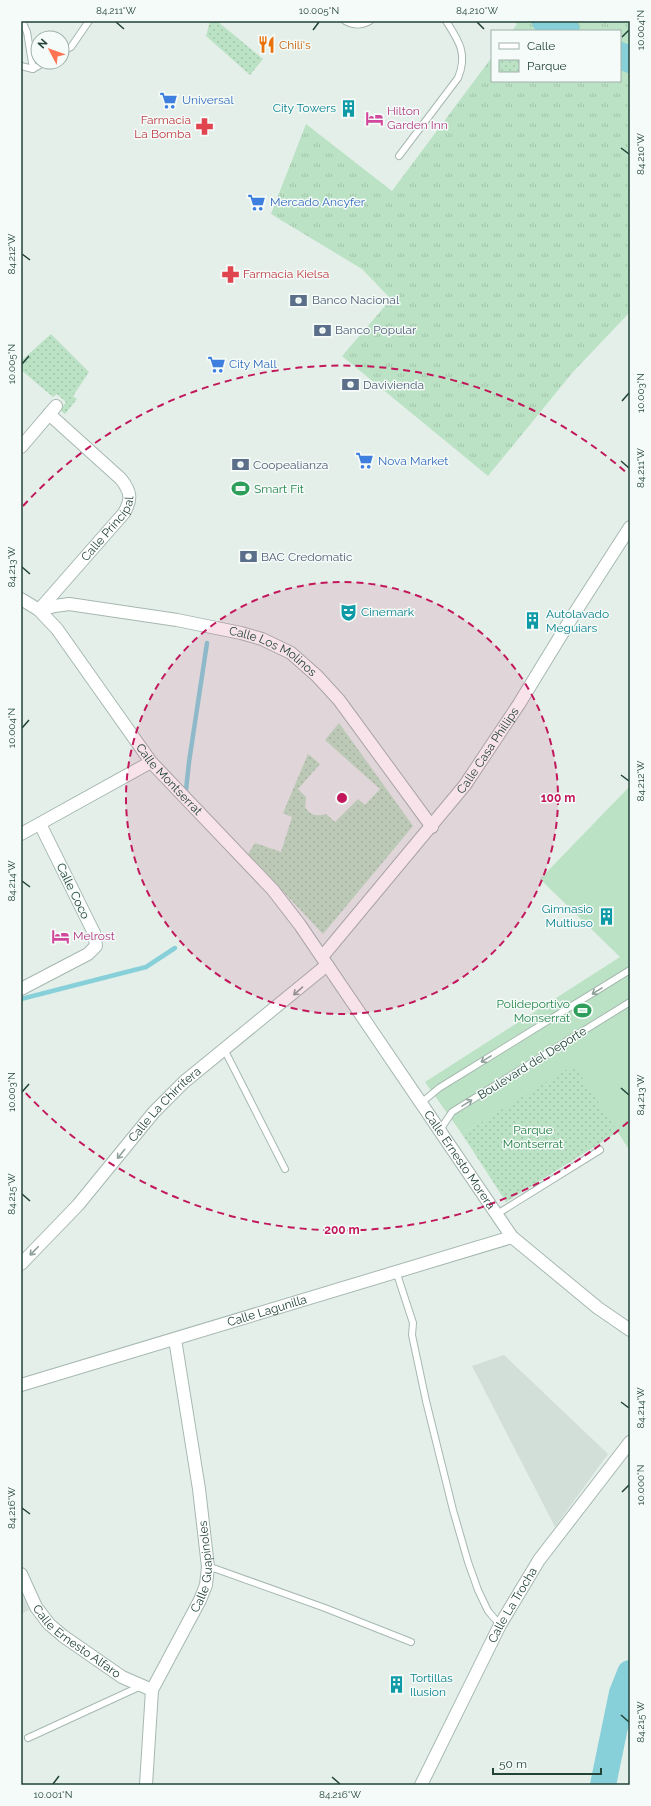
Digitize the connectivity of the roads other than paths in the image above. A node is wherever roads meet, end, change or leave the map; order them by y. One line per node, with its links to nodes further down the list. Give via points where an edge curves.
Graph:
1 (22, 21): 7 (lane)
2 (89, 21): 6 (lane)
3 (345, 21): 4 (lane, via 354,25)
4 (370, 21)
5 (446, 21): 8 (lane, via 461,46 461,70 458,78)
6 (70, 48)
7 (30, 50)
8 (399, 156)
9 (21, 447): 12 (street, Calle Principal, via 53,410 121,479 129,493 129,504 124,513)
10 (630, 527): 15 (street, Calle Casa Phillips, via 482,760)
11 (21, 599): 12 (street, Calle Montserrat)
12 (39, 610): 13 (street, Calle Montserrat, via 57,629); 15 (street, Calle Los Molinos, via 69,604 177,620 241,633 278,645 302,662 339,700)
13 (151, 762): 14 (street); 17 (street, Calle Montserrat, via 273,890)
14 (40, 824): 16 (street); 19 (street, Calle Coco, via 94,933 96,946 88,954)
15 (432, 827): 17 (street, Calle Casa Phillips)
16 (21, 833)
17 (325, 961): 21 (street, Calle La Chirritera, one-way to 21, via 292,996); 22 (street, Calle Ernesto Morera)
18 (630, 970): 22 (lane, one-way to 22, via 439,1088)
19 (21, 989)
20 (630, 1002): 23 (lane, Boulevard del Deporte, one-way to 20, via 452,1112)
21 (224, 1049): 25 (lane); 28 (street, Calle La Chirritera, one-way to 28, via 167,1098 83,1199)
22 (421, 1103): 23 (street, Calle Ernesto Morera)
23 (440, 1130): 26 (street, Calle Ernesto Morera)
24 (600, 1150): 26 (lane)
25 (285, 1169)
26 (497, 1214): 27 (street, Calle Ernesto Morera)
27 (512, 1237): 29 (street, Calle Lagunilla); 30 (street, Calle Ernesto Morera, via 598,1308)
28 (21, 1264)
29 (396, 1271): 31 (street, Calle Lagunilla); 36 (lane, via 413,1323 412,1335 428,1408 468,1562 488,1611)
30 (630, 1330)
31 (175, 1338): 32 (street, Calle Lagunilla); 34 (street, Calle Guapinoles, via 199,1489)
32 (21, 1385)
33 (630, 1442): 36 (street, Calle La Trocha, via 539,1560)
34 (208, 1567): 37 (lane, via 325,1608); 38 (street, Calle Guapinoles, via 206,1584 200,1600)
35 (21, 1574): 38 (street, Calle Ernesto Alfaro, via 36,1607 49,1624 122,1677)
36 (500, 1625): 41 (street, Calle La Trocha)
37 (411, 1642)
38 (147, 1688): 39 (lane); 40 (street, Calle Guapinoles)
39 (28, 1738)
40 (146, 1785)
41 (421, 1785)

